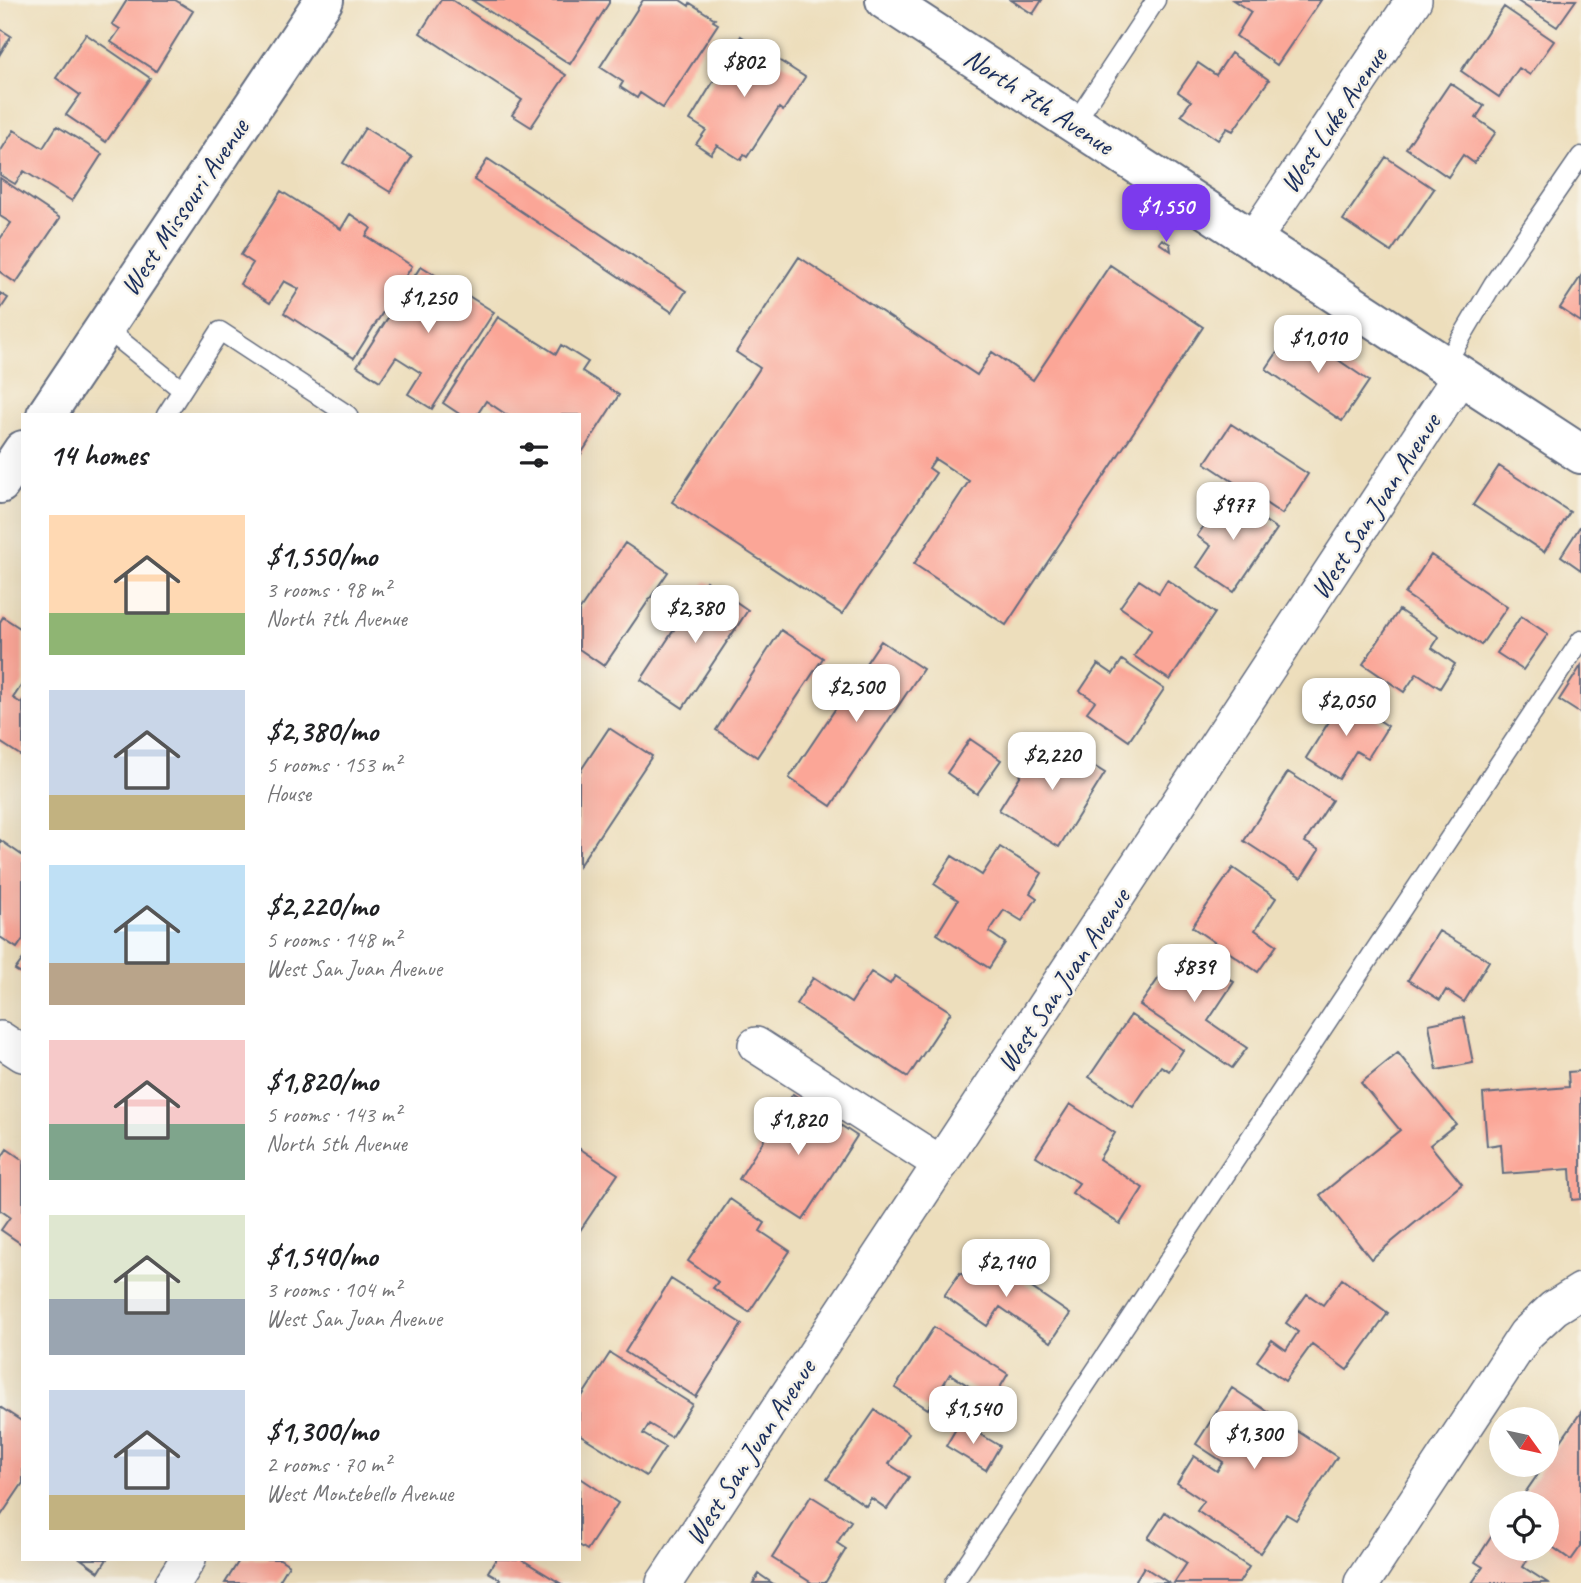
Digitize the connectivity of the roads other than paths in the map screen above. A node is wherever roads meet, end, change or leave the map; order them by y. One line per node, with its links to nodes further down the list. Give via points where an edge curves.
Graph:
1 (324, 0): 8 (main road, West Missouri Avenue)
2 (885, 0): 5 (main road, North 7th Avenue)
3 (1156, 0): 5 (lane)
4 (1414, 0): 7 (street, West Luke Avenue)
5 (1074, 124): 7 (main road, North 7th Avenue)
6 (1581, 156): 9 (lane, via 1493,284)
7 (1253, 240): 9 (main road, North 7th Avenue)
8 (104, 327): 10 (lane); 11 (main road, West Missouri Avenue)
9 (1453, 370): 15 (main road, North 7th Avenue); 21 (street, West San Juan Avenue)
10 (182, 390): 12 (lane); 13 (lane, via 220,331)
11 (47, 413)
12 (167, 413)
13 (345, 413)
14 (21, 453): 16 (main road)
15 (1581, 454)
16 (0, 484)
17 (1581, 640): 26 (lane)
18 (0, 1039): 20 (street)
19 (756, 1045): 21 (street)
20 (21, 1053)
21 (941, 1164): 25 (street, West San Juan Avenue)
22 (1581, 1291): 27 (street, via 1554,1308 1527,1334)
23 (187, 1561): 24 (street)
24 (173, 1583)
25 (664, 1583)
26 (954, 1583)
27 (1362, 1583)

